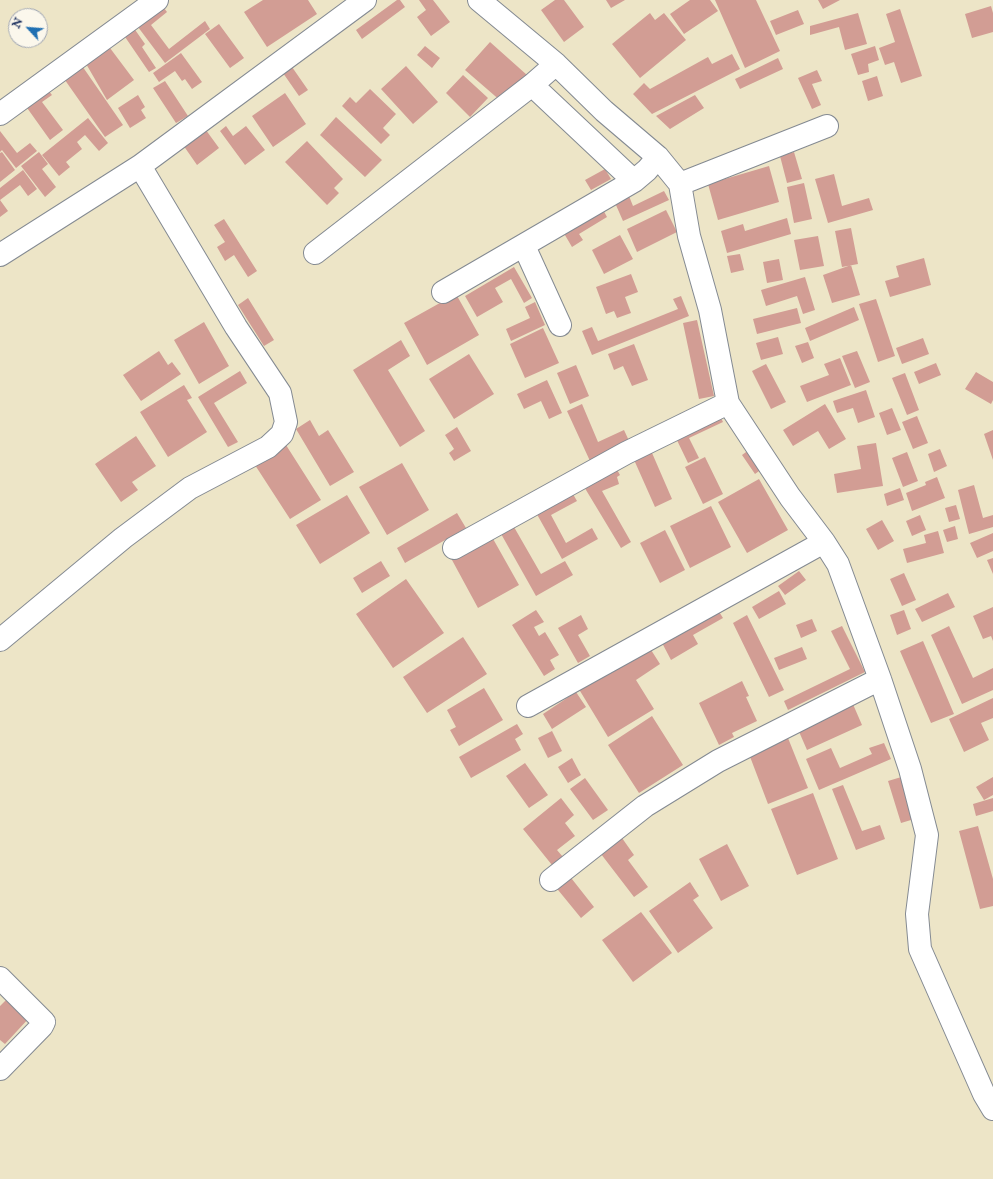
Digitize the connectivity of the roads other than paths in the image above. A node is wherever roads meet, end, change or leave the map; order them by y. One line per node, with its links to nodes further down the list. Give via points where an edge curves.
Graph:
1 (157, 0): 6 (street)
2 (365, 0): 9 (street)
3 (479, 0): 4 (street)
4 (556, 64): 5 (street); 8 (street, via 604,111)
5 (532, 85): 10 (street); 13 (street)
6 (0, 114)
7 (827, 126): 11 (street)
8 (658, 157): 10 (street); 11 (street)
9 (140, 166): 14 (street); 20 (street, via 236,327 280,393 286,422 282,434 268,447 190,488 124,538)
10 (634, 181): 12 (street)
11 (680, 184): 17 (street, via 689,236 710,310)
12 (524, 246): 15 (street); 16 (street)
13 (315, 253)
14 (0, 255)
15 (443, 292)
16 (560, 325)
17 (728, 403): 18 (street, via 790,497); 19 (street, via 626,453)
18 (824, 542): 21 (street, via 838,564); 22 (street)
19 (454, 548)
20 (0, 640)
21 (880, 678): 23 (street, via 711,766 645,806); 26 (street, via 910,769 927,835 917,914 920,949)
22 (528, 706)
23 (551, 880)
24 (0, 978): 25 (street, via 44,1022)
25 (0, 1069)
26 (993, 1109)

